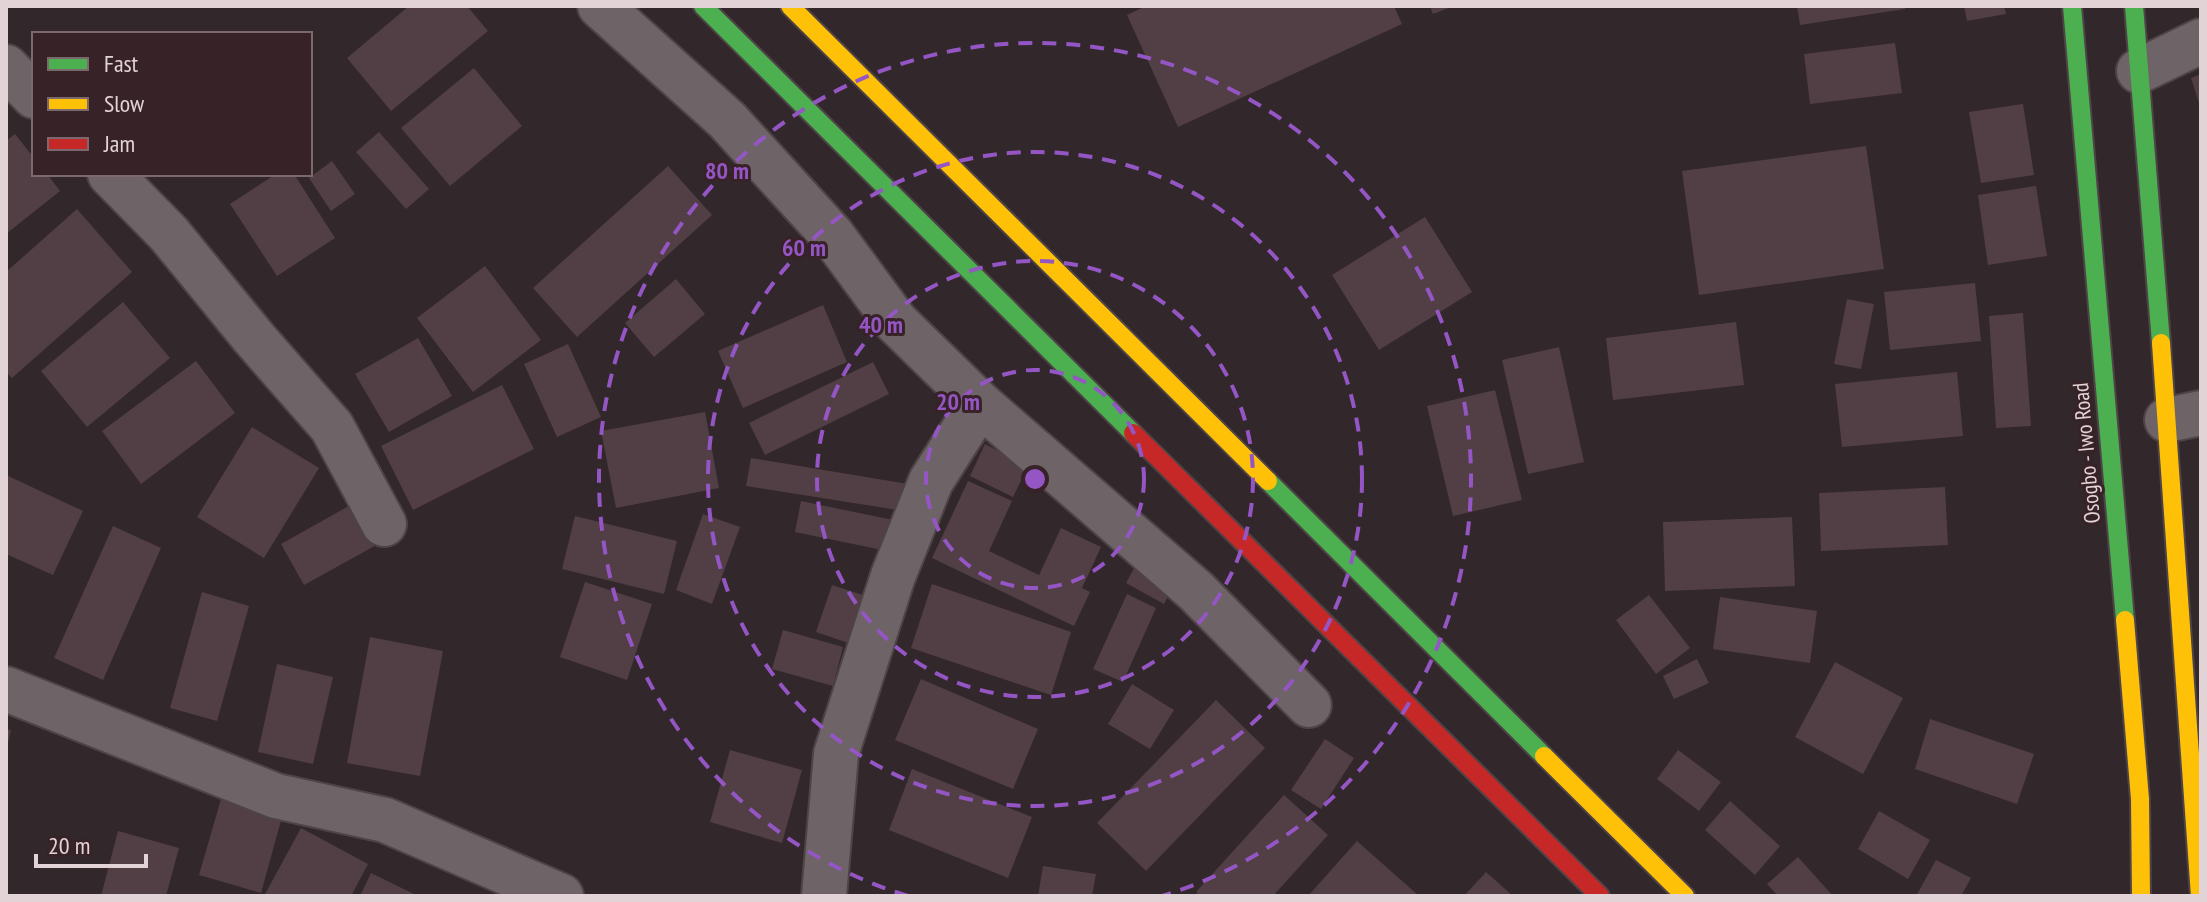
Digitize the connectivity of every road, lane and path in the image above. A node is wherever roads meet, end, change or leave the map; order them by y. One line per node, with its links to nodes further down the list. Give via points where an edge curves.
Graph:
1 (600, 6): 11 (street, via 727,120 832,235 896,322)
2 (703, 6): 18 (main road)
3 (790, 6): 19 (main road)
4 (2072, 6): 20 (main road, Osogbo - Iwo Road, via 2140,799)
5 (2134, 6): 8 (main road)
6 (2201, 41): 8 (street)
7 (6, 67): 9 (street)
8 (2139, 71): 12 (main road)
9 (32, 94)
10 (112, 176): 13 (street, via 169,234 332,427)
11 (980, 404): 15 (street, via 1196,591); 17 (street, via 931,481 893,576 836,754)
12 (2184, 416): 21 (main road)
13 (384, 524)
14 (6, 689): 16 (street, via 276,796 385,820)
15 (1309, 705)
16 (561, 896)
17 (824, 896)
18 (1600, 896)
19 (1685, 896)
20 (2141, 896)
21 (2200, 896)

